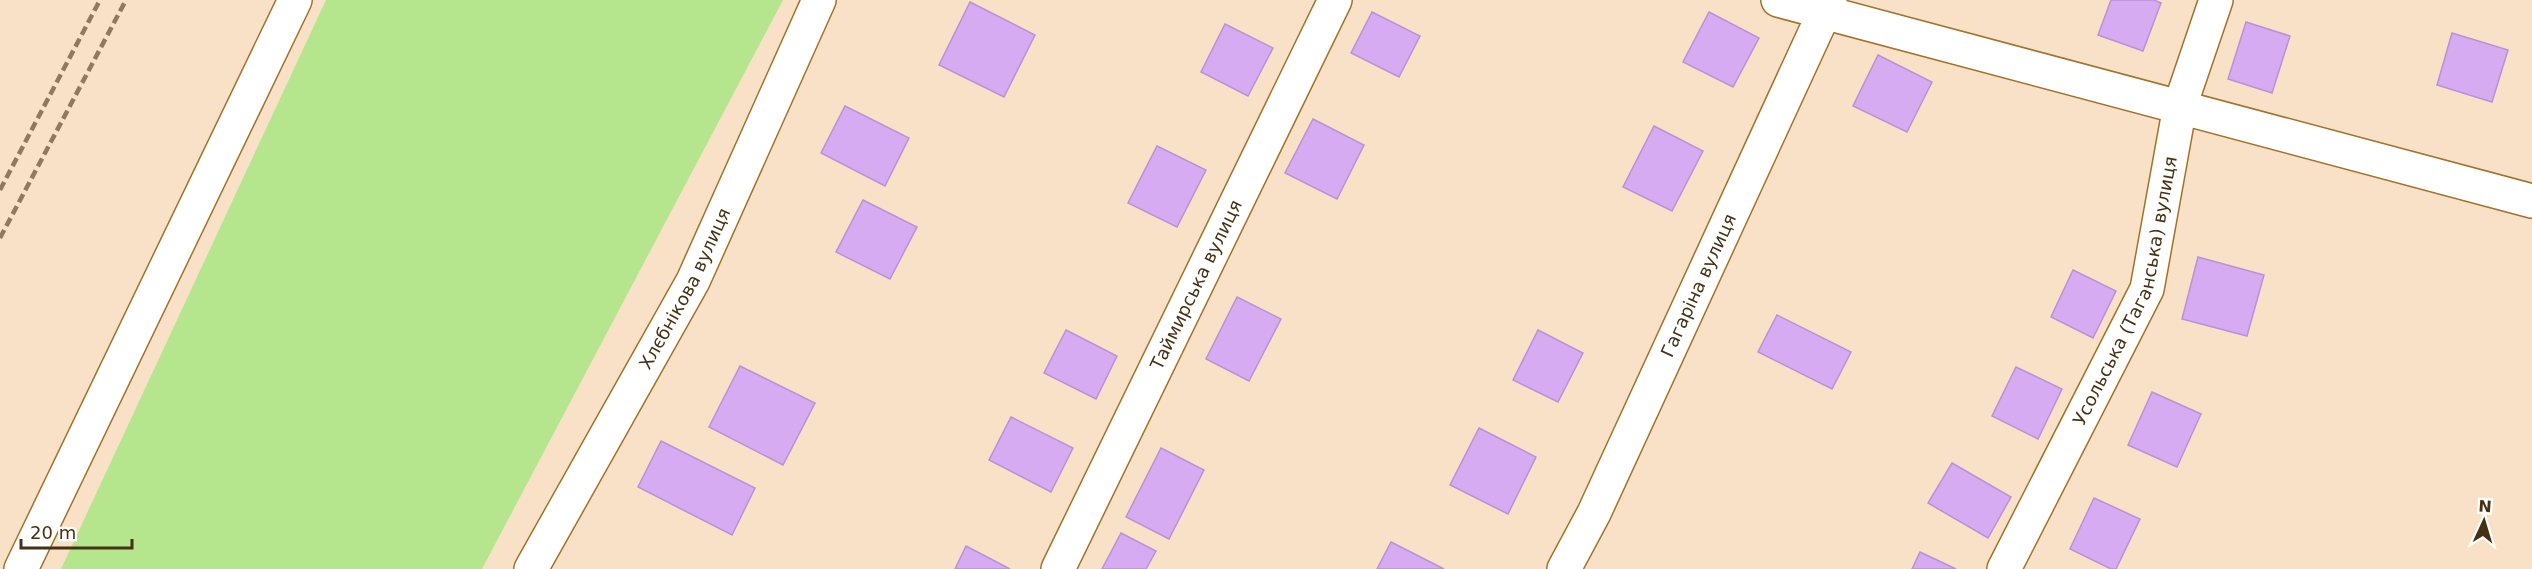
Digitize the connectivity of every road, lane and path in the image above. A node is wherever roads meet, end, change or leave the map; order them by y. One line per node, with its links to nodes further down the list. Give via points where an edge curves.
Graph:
1 (295, 0): 9 (street)
2 (819, 0): 10 (street, Хлєбнікова вулиця, via 693,280)
3 (1335, 0): 11 (street, Таймирська вулиця)
4 (1778, 0): 6 (street)
5 (2216, 0): 7 (street, Усольська (Таганська) вулиця)
6 (1828, 6): 7 (street); 12 (street, Гагаріна вулиця, via 1594,513)
7 (2180, 106): 8 (street); 13 (street, Усольська (Таганська) вулиця, via 2147,289)
8 (2532, 201)
9 (21, 569)
10 (531, 569)
11 (1058, 569)
12 (1564, 569)
13 (2004, 569)

